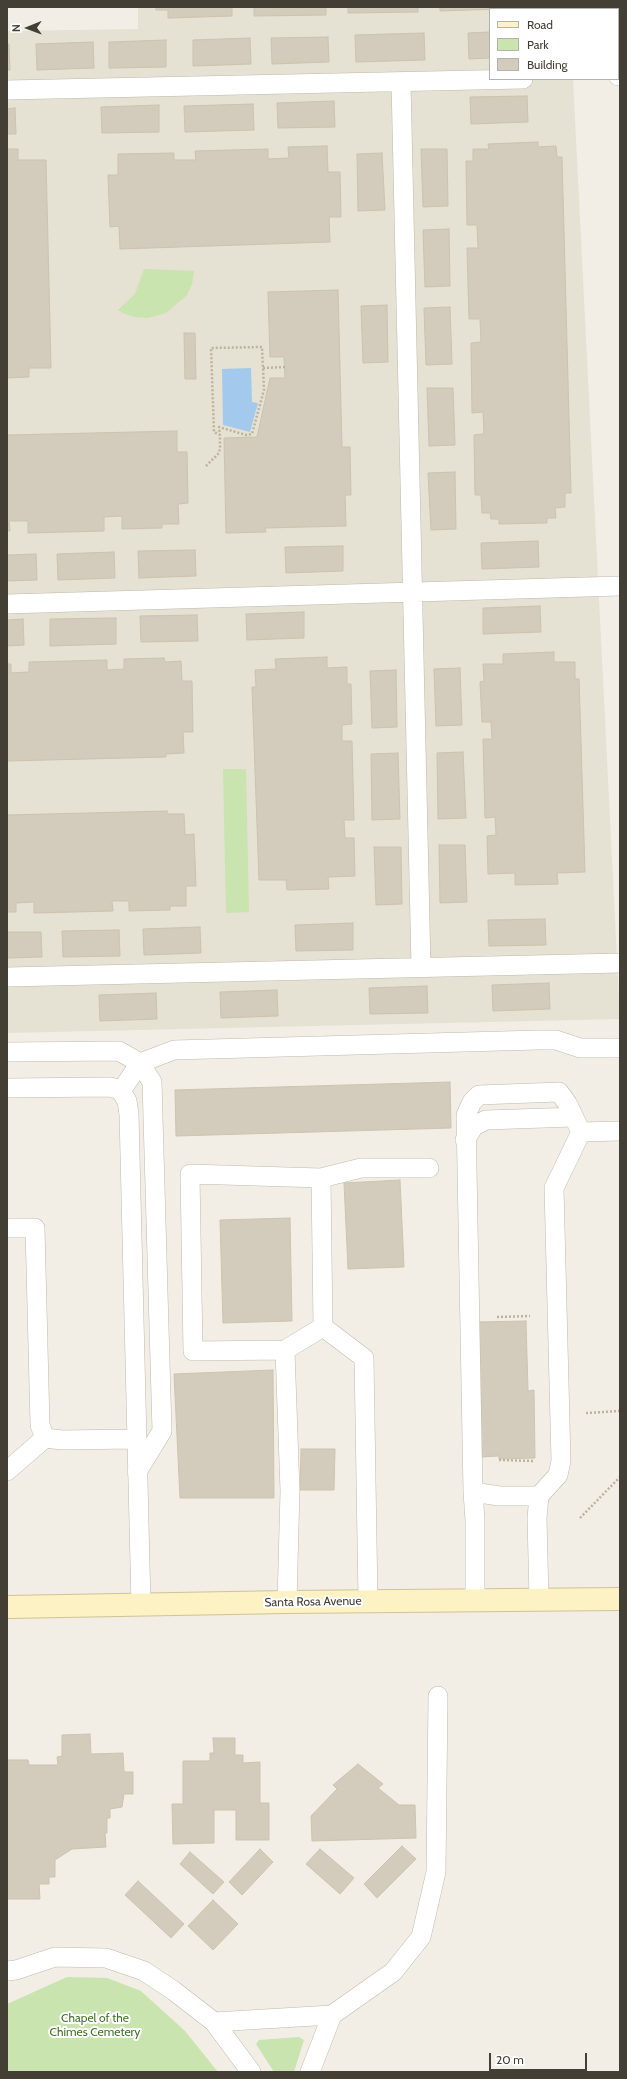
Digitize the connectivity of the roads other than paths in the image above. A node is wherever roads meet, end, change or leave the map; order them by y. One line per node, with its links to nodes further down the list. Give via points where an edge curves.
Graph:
1 (489, 80): 2 (lane)
2 (402, 82): 3 (lane); 5 (lane)
3 (7, 90)
4 (620, 586): 5 (lane)
5 (412, 592): 6 (lane); 8 (lane)
6 (7, 604)
7 (620, 963): 8 (lane)
8 (421, 968): 9 (lane)
9 (7, 977)
10 (620, 1048): 12 (lane, via 580,1048 556,1040 538,1040 174,1050)
11 (7, 1052): 12 (lane, via 119,1051)
12 (140, 1063): 14 (lane); 26 (lane, via 152,1082 154,1102 162,1431)
13 (7, 1088): 14 (lane, via 100,1086)
14 (121, 1091): 24 (lane, via 127,1101 129,1114)
15 (578, 1125): 16 (lane); 17 (lane, via 486,1120 474,1126); 17 (lane, via 559,1092 479,1096 472,1102 466,1116); 28 (lane, via 554,1188 560,1461 558,1475)
16 (620, 1131)
17 (465, 1140): 27 (lane)
18 (429, 1168): 19 (lane, via 361,1168)
19 (321, 1178): 21 (lane); 22 (lane, via 190,1174 194,1351)
20 (7, 1228): 23 (lane, via 35,1228 40,1425)
21 (323, 1327): 22 (lane); 32 (lane, via 364,1358)
22 (285, 1350): 33 (lane, via 290,1491)
23 (45, 1438): 24 (lane); 25 (lane)
24 (135, 1439): 26 (lane)
25 (7, 1470)
26 (137, 1472): 34 (lane)
27 (472, 1492): 28 (lane, via 499,1496); 31 (lane, via 475,1520)
28 (539, 1496): 30 (lane)
29 (620, 1598): 30 (main road, Santa Rosa Avenue)
30 (539, 1599): 31 (main road, Santa Rosa Avenue)
31 (475, 1600): 32 (main road, Santa Rosa Avenue)
32 (368, 1601): 33 (main road, Santa Rosa Avenue)
33 (288, 1602): 34 (main road, Santa Rosa Avenue)
34 (140, 1605): 35 (main road, Santa Rosa Avenue)
35 (7, 1607)
36 (438, 1696): 38 (lane, via 436,1872 421,1937 393,1972)
37 (7, 1970): 39 (lane, via 16,1970 55,1957 106,1958 144,1971)
38 (332, 2015): 39 (lane); 41 (lane)
39 (214, 2022): 40 (lane)
40 (251, 2072)
41 (310, 2072)

